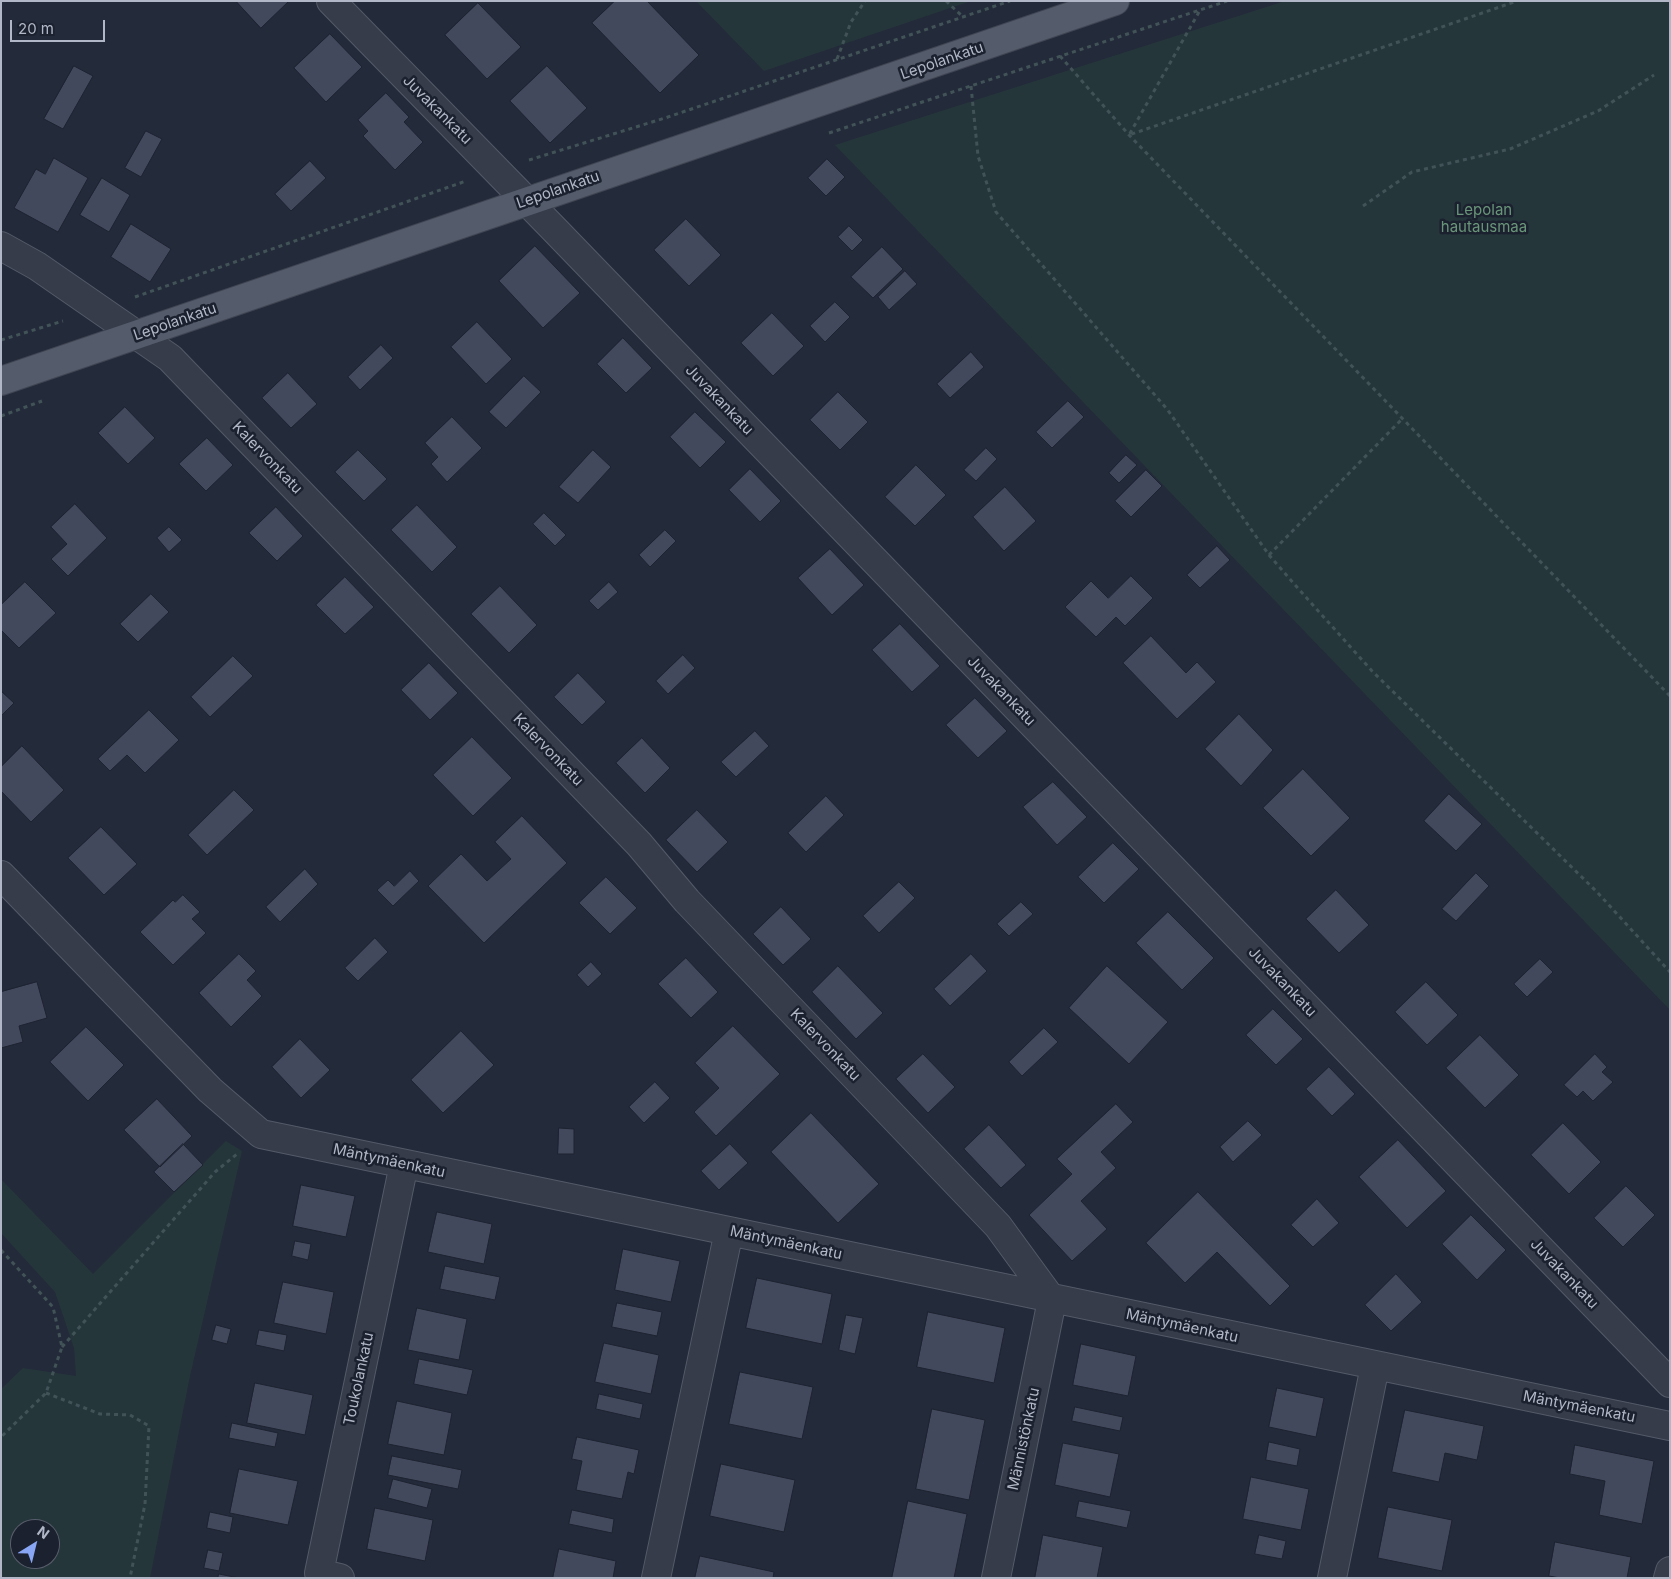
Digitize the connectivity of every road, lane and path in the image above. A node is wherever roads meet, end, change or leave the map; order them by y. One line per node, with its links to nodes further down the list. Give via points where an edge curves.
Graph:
1 (331, 1): 13 (street, Juvakankatu)
2 (865, 1): 10 (path, via 851,22)
3 (946, 1): 7 (path)
4 (1115, 1): 8 (main road, Lepolankatu)
5 (1517, 1): 12 (path)
6 (1200, 11): 12 (path)
7 (963, 17)
8 (963, 54): 13 (main road, Lepolankatu); 19 (path, via 972,86 978,156 996,212 1167,409)
9 (1060, 56): 12 (path)
10 (837, 60)
11 (1654, 75): 14 (path, via 1598,111 1510,149 1412,172)
12 (1129, 135): 18 (path)
13 (526, 200): 16 (main road, Lepolankatu); 30 (street, Juvakankatu)
14 (1363, 206)
15 (1, 246): 16 (street, Kalervonkatu, via 37,266)
16 (138, 334): 17 (main road, Lepolankatu); 27 (street, Kalervonkatu, via 170,358 639,844 687,901 998,1226)
17 (1, 380)
18 (1402, 419): 19 (path); 20 (path)
19 (1268, 555): 22 (path, via 1372,671 1597,892)
20 (1670, 696)
21 (1, 875): 23 (street, Mäntymäenkatu, via 210,1090)
22 (1670, 972)
23 (261, 1134): 24 (street, Mäntymäenkatu); 28 (path, via 215,1172)
24 (404, 1164): 25 (street, Mäntymäenkatu); 36 (street, Toukolankatu, via 319,1573)
25 (728, 1231): 27 (street, Mäntymäenkatu); 37 (street)
26 (1, 1250): 28 (path, via 53,1307)
27 (1052, 1300): 29 (street, Mäntymäenkatu); 38 (street, Männistönkatu)
28 (62, 1347): 31 (path)
29 (1375, 1366): 32 (street, Mäntymäenkatu); 39 (street)
30 (1670, 1383)
31 (46, 1392): 33 (path); 35 (path, via 100,1414 130,1416 149,1426 145,1504)
32 (1670, 1426)
33 (1, 1437)
34 (1670, 1571): 40 (street)
35 (130, 1578)
36 (340, 1578)
37 (656, 1578)
38 (996, 1578)
39 (1332, 1578)
40 (1668, 1578)

